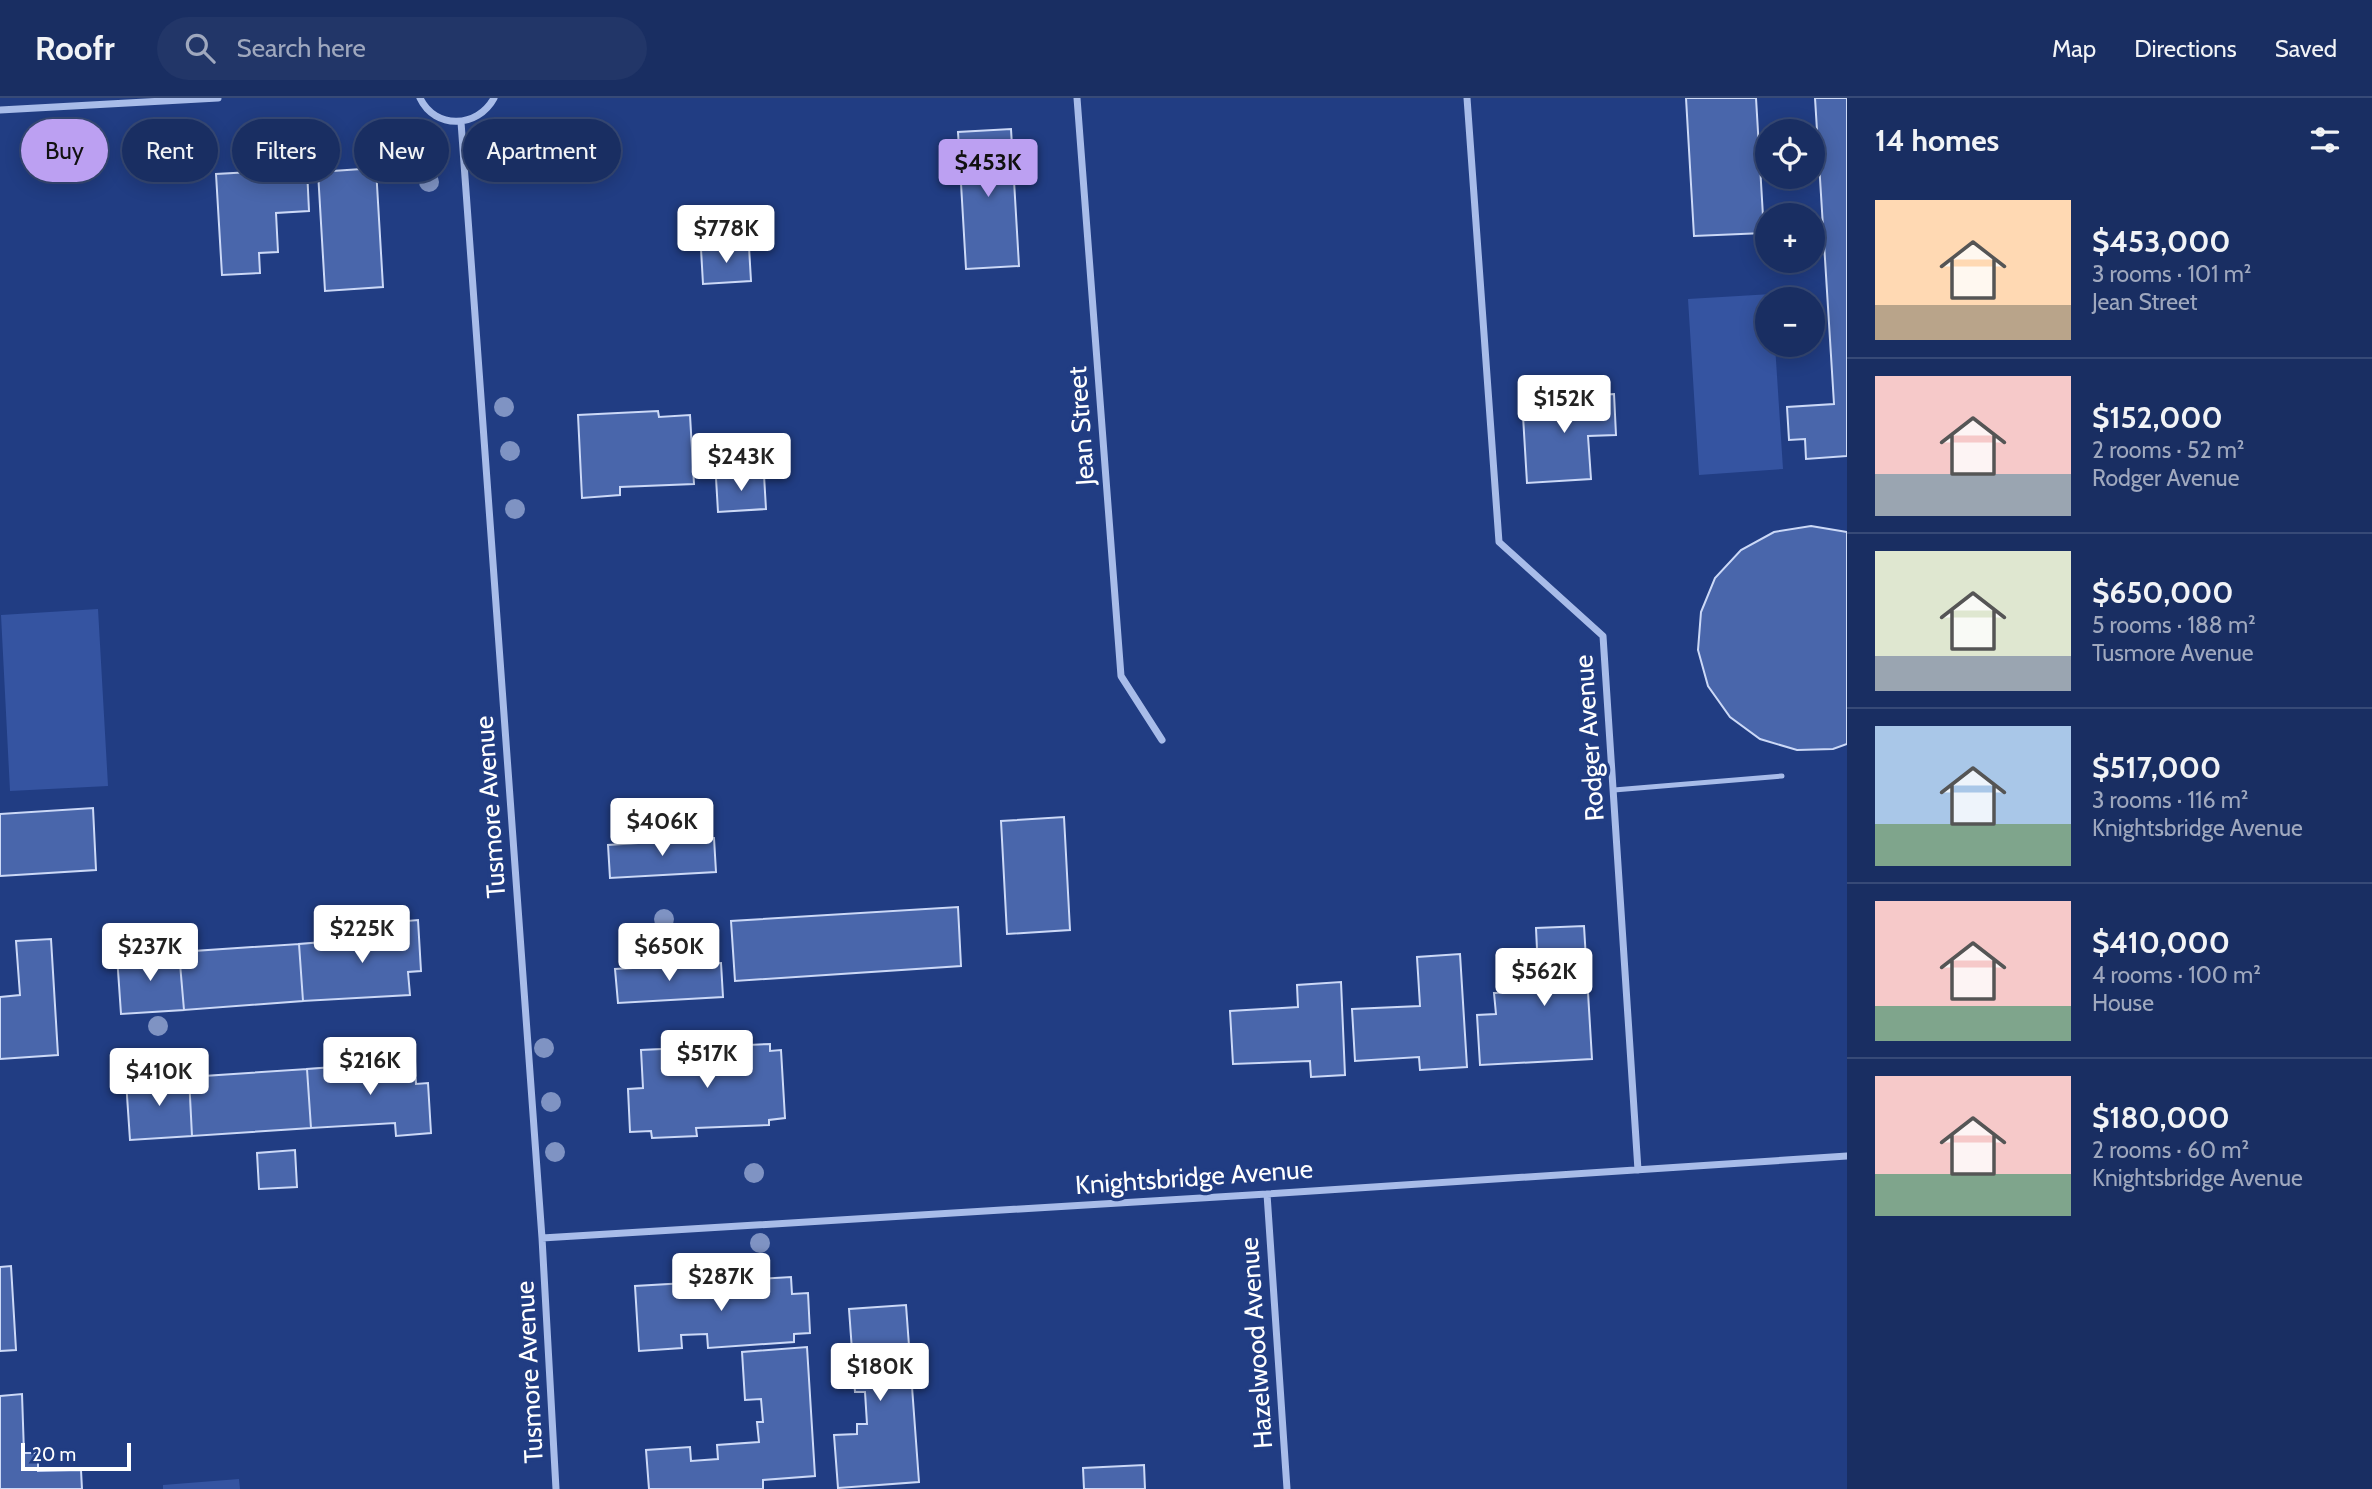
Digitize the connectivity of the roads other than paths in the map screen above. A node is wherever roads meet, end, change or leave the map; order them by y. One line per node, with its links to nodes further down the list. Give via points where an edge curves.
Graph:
1 (218, 98): 6 (street)
2 (420, 98): 7 (street, via 432,114)
3 (494, 98): 7 (street, via 477,117)
4 (1077, 98): 8 (street, Jean Street, via 1121,676)
5 (1467, 98): 10 (street, Rodger Avenue, via 1499,542 1603,636)
6 (0, 110)
7 (461, 122): 14 (street, Tusmore Avenue)
8 (1162, 740)
9 (1782, 776): 10 (lane)
10 (1614, 790): 12 (street, Rodger Avenue)
11 (1847, 1156): 12 (street, Knightsbridge Avenue)
12 (1638, 1170): 13 (street, Knightsbridge Avenue)
13 (1267, 1194): 14 (street, Knightsbridge Avenue); 16 (street, Hazelwood Avenue)
14 (542, 1238): 15 (street, Tusmore Avenue)
15 (556, 1489)
16 (1287, 1489)

